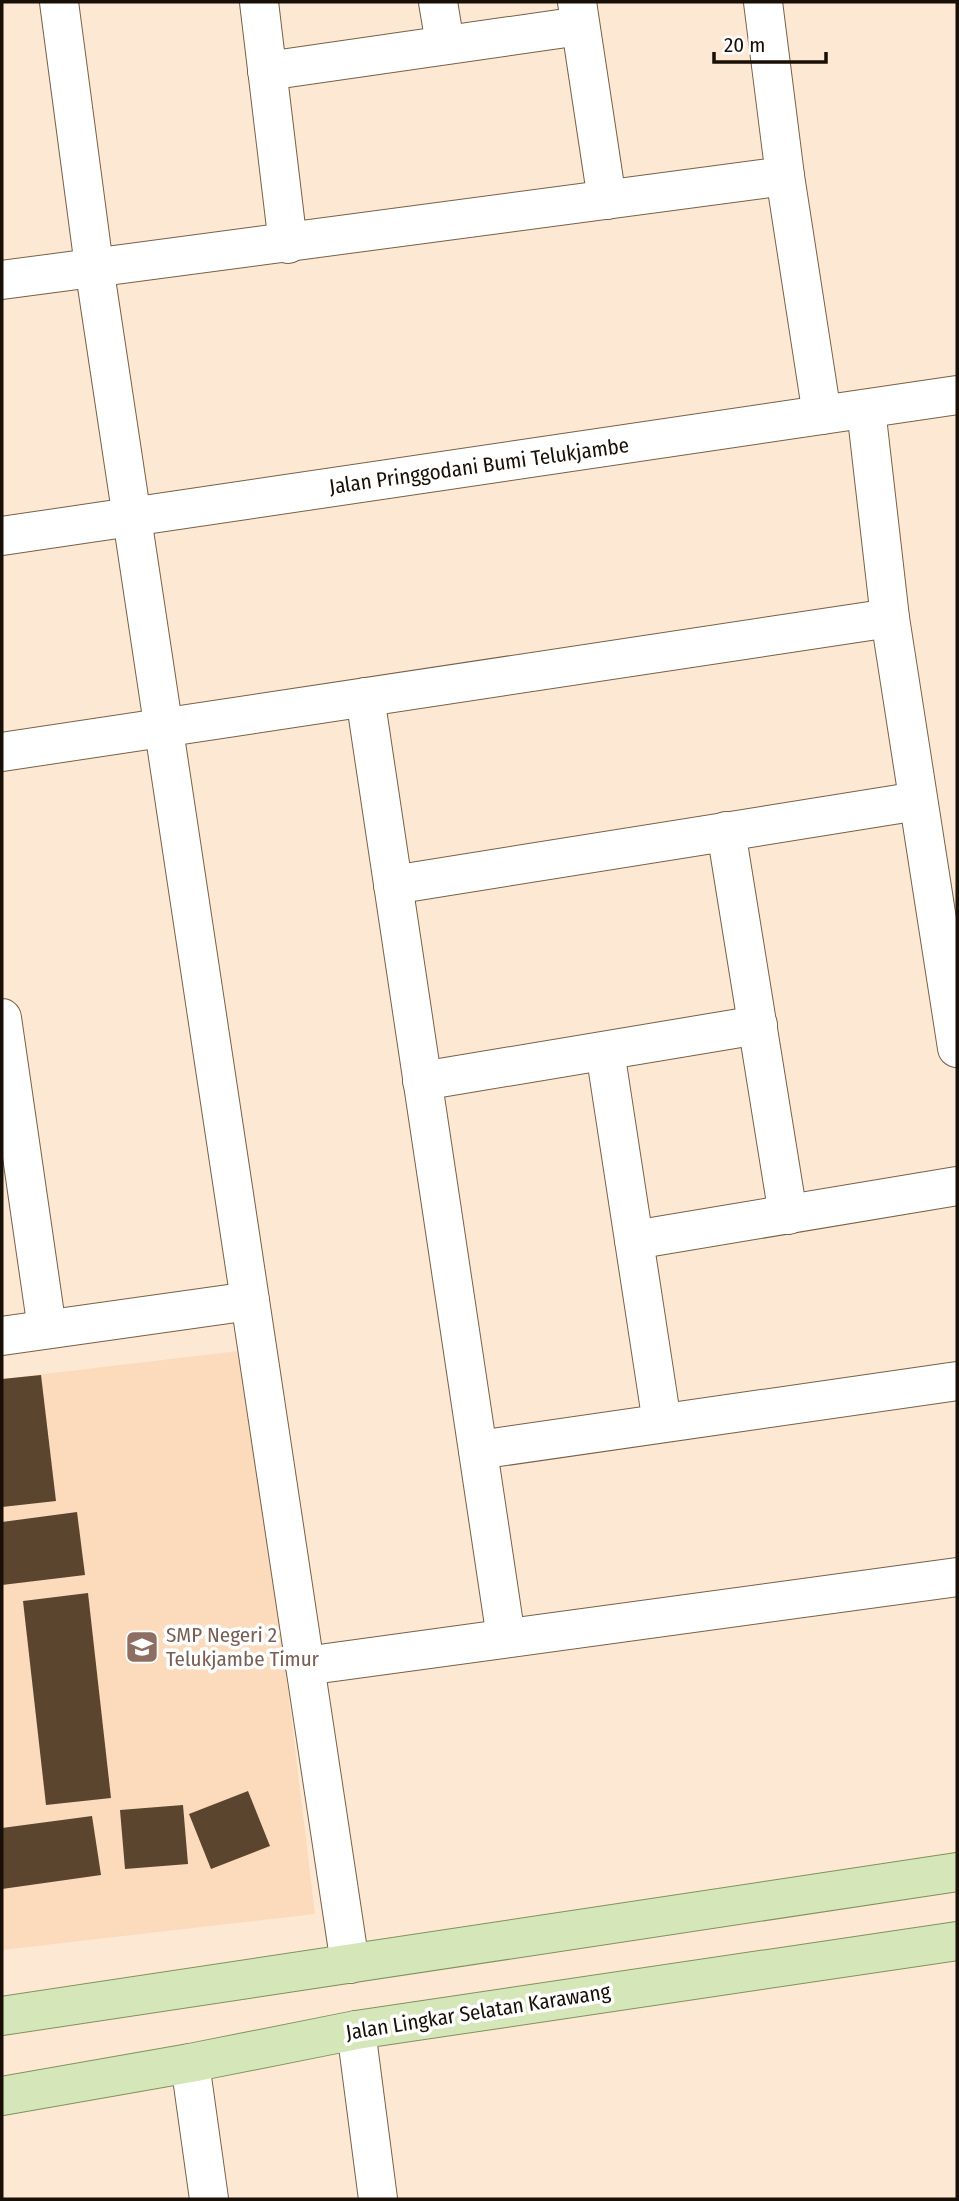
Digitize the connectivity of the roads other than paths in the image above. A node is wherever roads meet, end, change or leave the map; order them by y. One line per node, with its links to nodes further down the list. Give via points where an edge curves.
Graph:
1 (59, 2): 11 (street)
2 (259, 2): 7 (street)
3 (438, 2): 6 (street)
4 (763, 2): 8 (street)
5 (579, 14): 6 (street); 9 (street)
6 (445, 44): 7 (street)
7 (267, 71): 10 (street)
8 (785, 176): 9 (street); 15 (street)
9 (607, 200): 10 (street)
10 (288, 244): 11 (street)
11 (94, 266): 12 (street); 16 (street)
12 (2, 280)
13 (957, 395): 14 (street, Jalan Pringgodani Bumi Telukjambe)
14 (866, 409): 15 (street, Jalan Pringgodani Bumi Telukjambe); 18 (street)
15 (822, 415): 16 (street, Jalan Pringgodani Bumi Telukjambe)
16 (133, 517): 17 (street, Jalan Pringgodani Bumi Telukjambe); 20 (street)
17 (2, 536)
18 (890, 618): 19 (street); 22 (street)
19 (365, 697): 20 (street); 24 (street)
20 (164, 727): 21 (street); 34 (street)
21 (2, 752)
22 (918, 801): 23 (street); 27 (street)
23 (726, 831): 24 (street); 26 (street)
24 (393, 885): 29 (street)
25 (2, 1018): 30 (street)
26 (758, 1025): 28 (street); 32 (street)
27 (957, 1048)
28 (605, 1051): 29 (street); 33 (street)
29 (422, 1081): 39 (street)
30 (10, 1133): 35 (street)
31 (957, 1186): 32 (street)
32 (788, 1214): 33 (street)
33 (634, 1240): 38 (street)
34 (250, 1301): 35 (street); 42 (street)
35 (47, 1329): 36 (street)
36 (2, 1336)
37 (957, 1381): 38 (street)
38 (662, 1423): 39 (street)
39 (478, 1450): 41 (street)
40 (957, 1577): 41 (street)
41 (506, 1638): 42 (street)
42 (305, 1666): 45 (street)
43 (957, 1872): 45 (main road)
44 (957, 1941): 47 (main road, Jalan Lingkar Selatan Karawang)
45 (350, 1964): 46 (main road)
46 (2, 2016)
47 (356, 2029): 48 (main road, Jalan Lingkar Selatan Karawang); 51 (street)
48 (190, 2063): 49 (main road, Jalan Lingkar Selatan Karawang); 50 (street)
49 (2, 2096)
50 (209, 2199)
51 (378, 2199)

